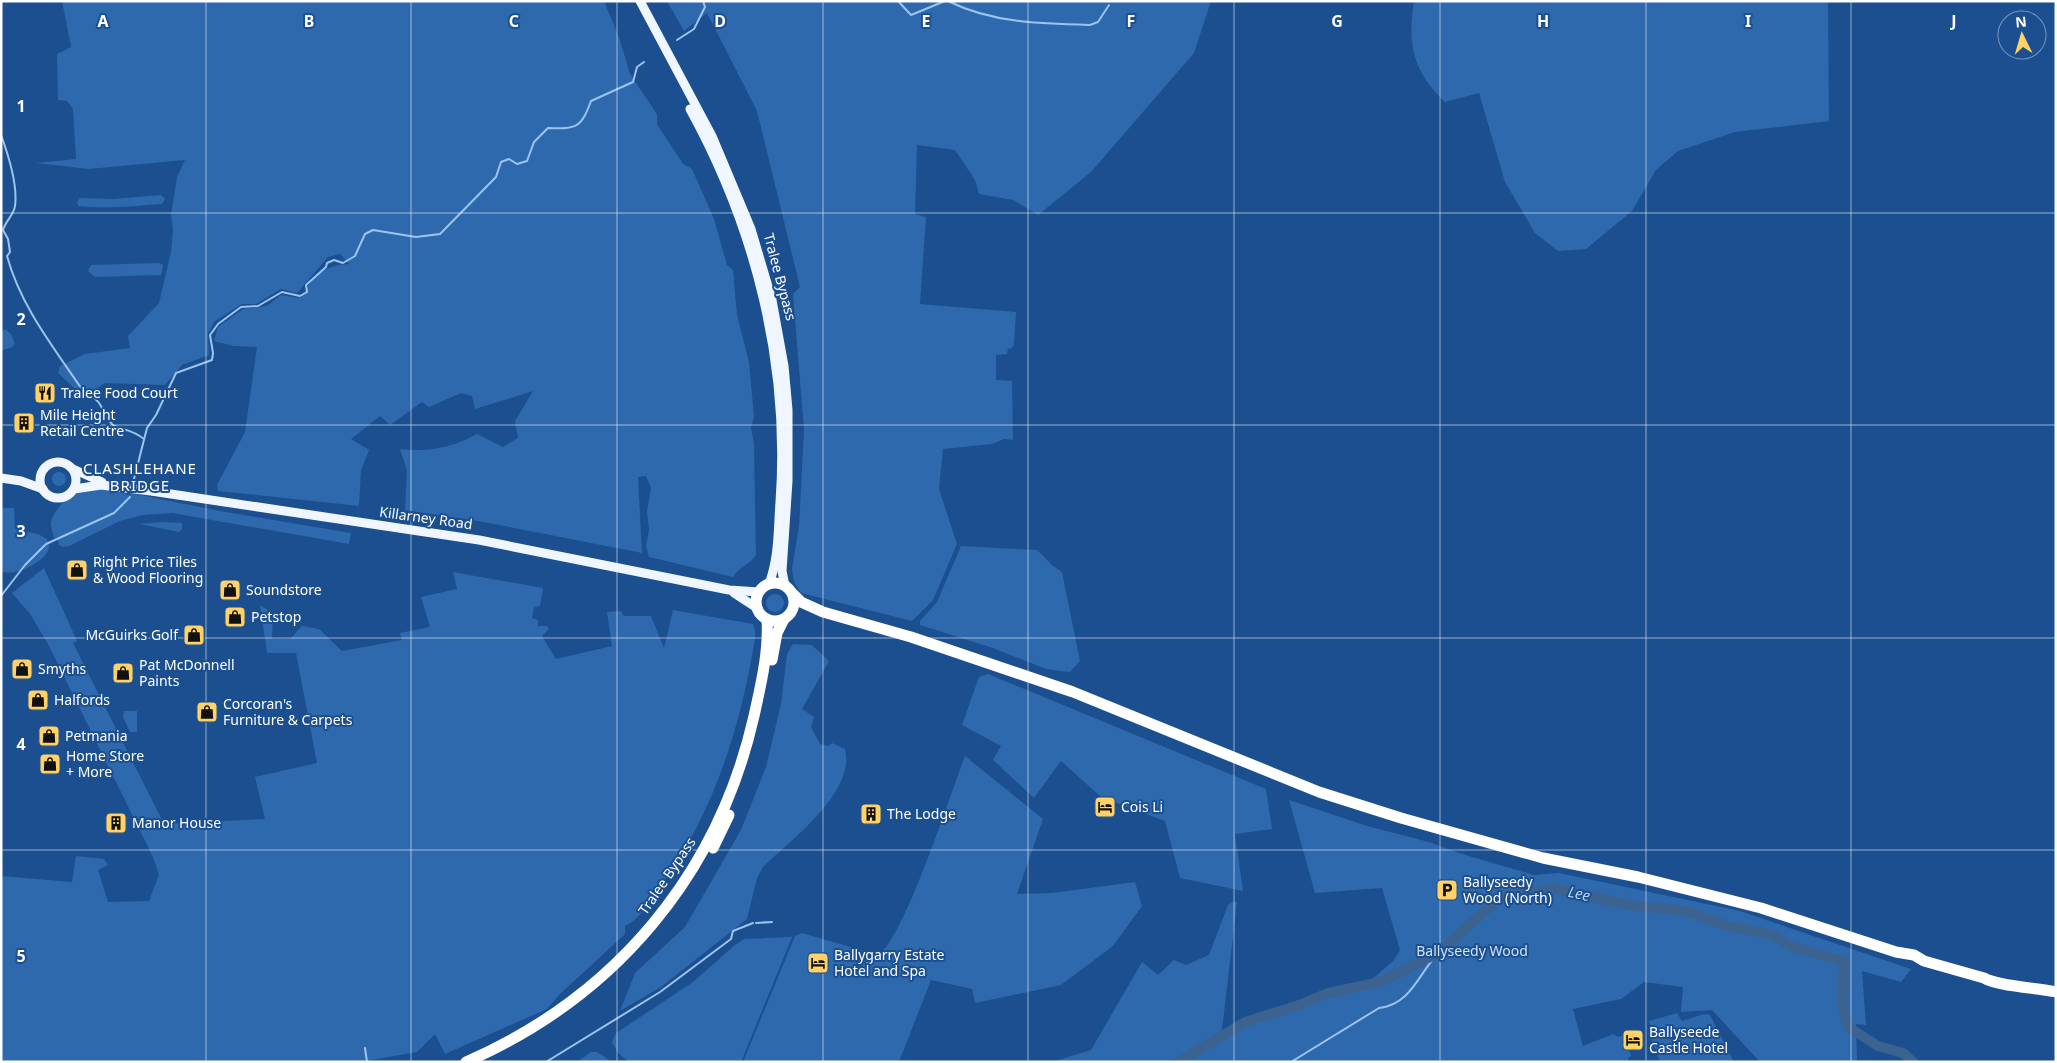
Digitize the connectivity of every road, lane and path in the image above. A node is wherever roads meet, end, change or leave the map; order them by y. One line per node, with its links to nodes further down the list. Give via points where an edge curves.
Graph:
1 (634, 1): 9 (main road, Tralee Bypass, via 712,153 743,227 765,299 780,388 782,436 777,548)
2 (640, 1): 11 (main road, Tralee Bypass, via 715,143 751,228 772,300 788,410 788,481 782,571)
3 (73, 469): 4 (main road, via 66,463 55,462); 6 (main road, Killarney Road); 8 (main road, via 76,476)
4 (42, 472): 5 (main road); 7 (main road, via 40,482)
5 (6, 478): 7 (main road)
6 (116, 486): 8 (main road, Killarney Road, via 88,485); 10 (main road, Killarney Road, via 479,540)
7 (43, 489): 8 (main road, via 60,498)
8 (74, 489)
9 (769, 584): 11 (highway); 12 (highway)
10 (729, 590): 12 (main road, Killarney Road); 13 (main road, Killarney Road)
11 (789, 590): 14 (highway, via 801,602); 15 (highway, via 794,604)
12 (759, 592): 13 (highway)
13 (757, 608): 16 (highway)
14 (823, 612): 15 (highway); 17 (highway, via 920,640 1064,689 1319,792 1428,827 1542,858 1638,877 1761,908 1905,955 1914,955 1992,983)
15 (788, 616): 16 (highway, via 775,621); 19 (highway, Tralee Bypass, via 776,634 758,732 743,781 721,834 670,916 625,967 598,991 531,1038)
16 (767, 619): 18 (highway, Tralee Bypass, via 764,670 737,777 712,833 670,902 619,962 574,1000 526,1032)
17 (2056, 992)
18 (466, 1062)
19 (483, 1062)

